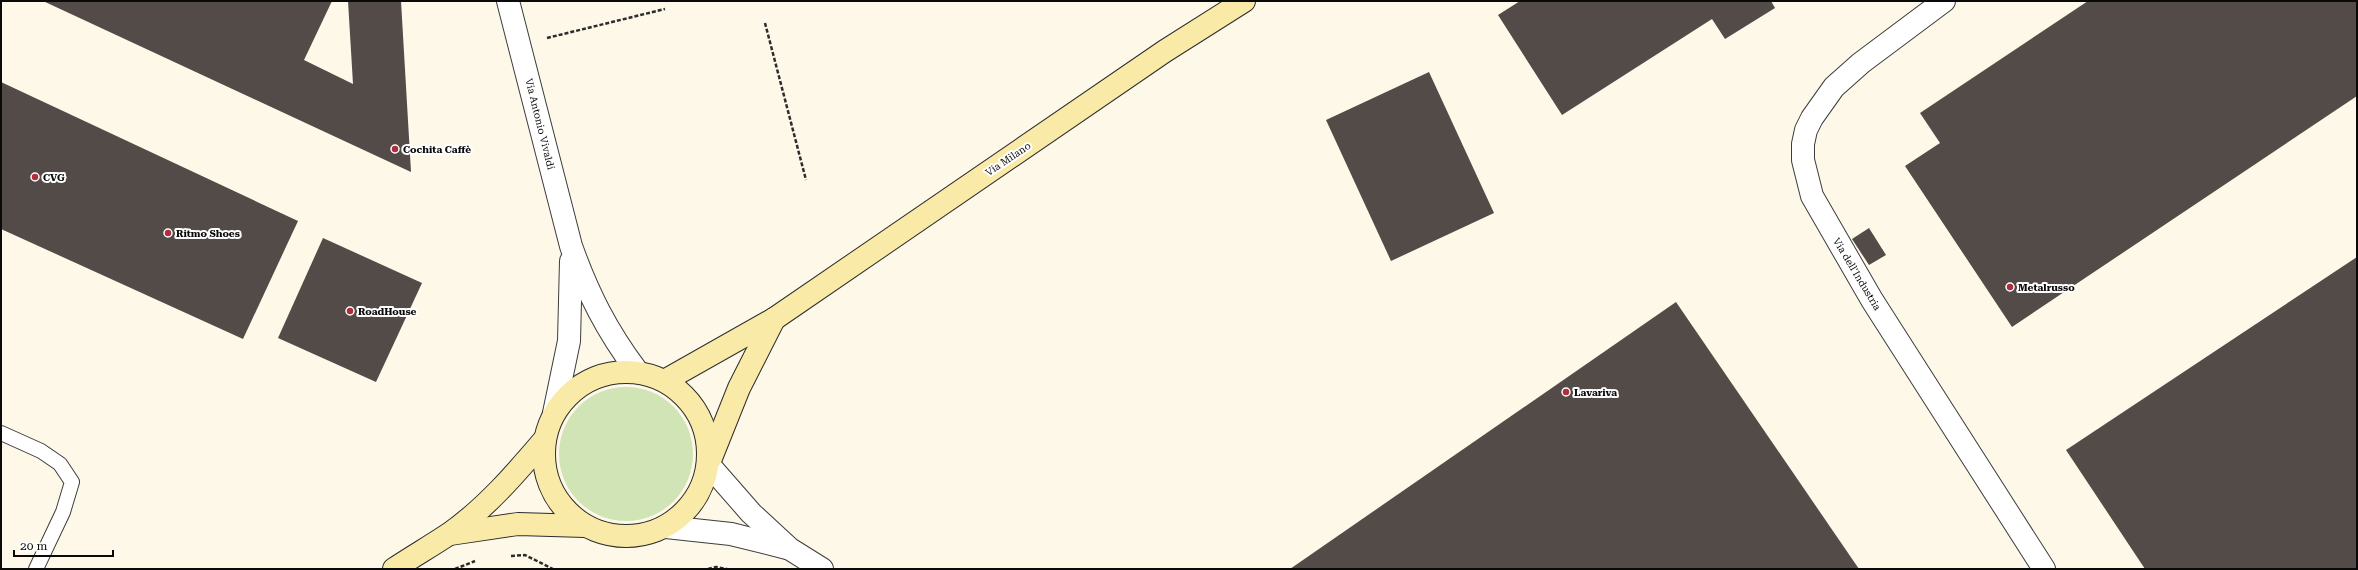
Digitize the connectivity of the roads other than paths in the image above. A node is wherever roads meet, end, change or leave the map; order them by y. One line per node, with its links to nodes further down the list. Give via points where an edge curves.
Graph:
1 (508, 1): 4 (street, Via Antonio Vivaldi)
2 (1244, 1): 5 (main road, Via Milano, via 1165,52)
3 (1944, 1): 19 (street, Via dell'Industria, via 1861,63 1834,87 1806,130 1803,160 1812,196 1872,300)
4 (571, 246): 6 (street, via 601,318); 8 (street, via 569,341)
5 (774, 319): 7 (main road, Via Milano); 11 (main road, via 739,388)
6 (637, 371): 7 (main road); 8 (main road, via 605,373 575,388)
7 (666, 380): 11 (main road, via 691,402 706,432)
8 (554, 413): 10 (main road)
9 (1, 433): 16 (lane, via 41,451 60,464 72,482 62,512)
10 (544, 439): 12 (main road, via 545,473 560,504); 14 (main road, via 507,483)
11 (709, 465): 13 (main road, via 701,490 686,511); 15 (street, via 751,513)
12 (585, 526): 13 (main road, via 612,536 639,536); 14 (main road, via 518,524)
13 (666, 527): 15 (street, via 731,534)
14 (450, 534): 17 (main road)
15 (790, 549): 18 (street)
16 (36, 569)
17 (394, 569)
18 (822, 569)
19 (2044, 569)

